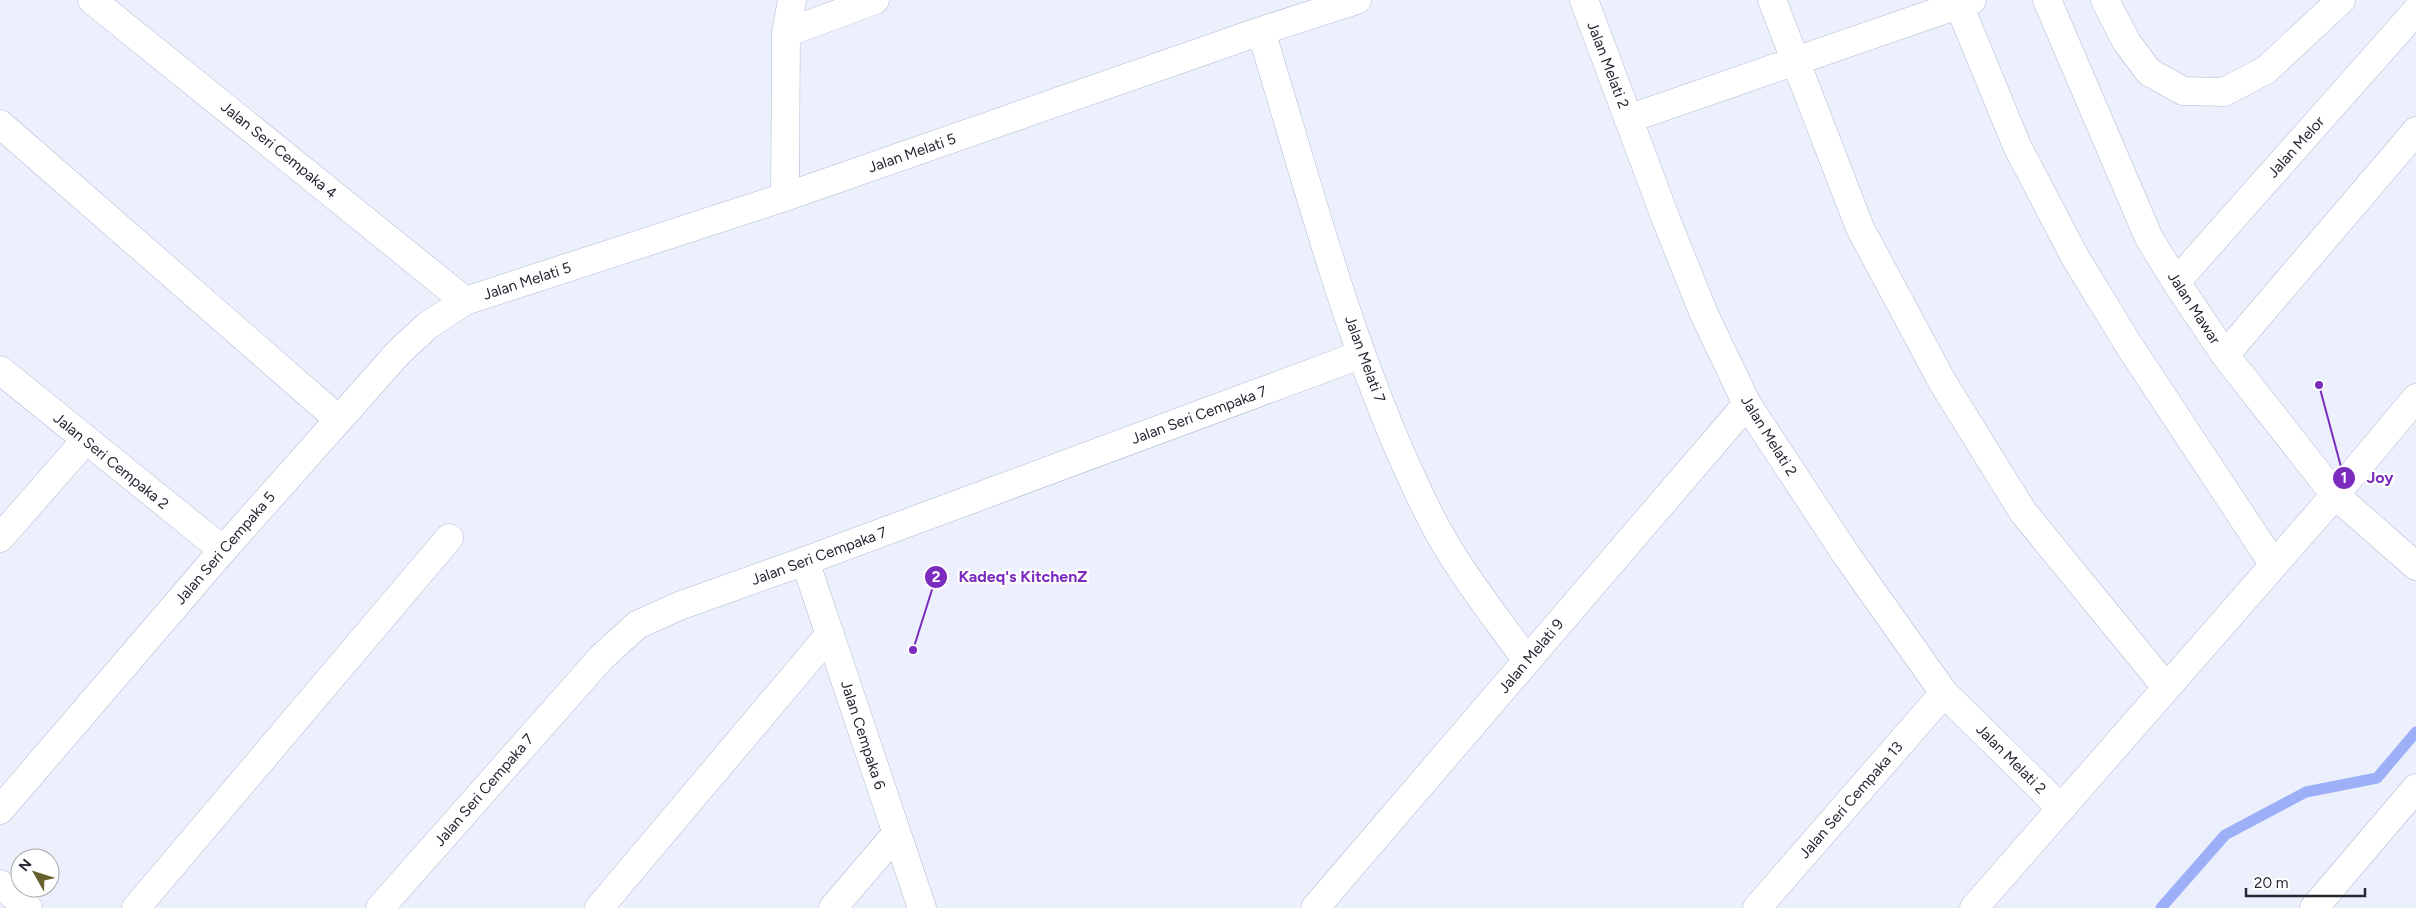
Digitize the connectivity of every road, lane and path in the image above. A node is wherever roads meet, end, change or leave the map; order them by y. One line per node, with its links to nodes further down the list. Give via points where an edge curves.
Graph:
1 (92, 0): 20 (street, Jalan Seri Cempaka 4)
2 (792, 0): 13 (street)
3 (875, 0): 13 (street)
4 (1357, 0): 12 (street, Jalan Melati 5)
5 (1584, 0): 15 (street, Jalan Melati 2)
6 (1772, 0): 14 (street)
7 (2047, 0): 19 (street, Jalan Mawar, via 2149,238)
8 (2105, 0): 9 (street, via 2126,41 2148,72 2183,91 2224,92 2266,70)
9 (2341, 0)
10 (1963, 2): 14 (street); 33 (street, via 2017,146 2074,257)
11 (2416, 11): 19 (street, Jalan Melor)
12 (1261, 31): 18 (street, Jalan Melati 5); 21 (street, Jalan Melati 7)
13 (786, 33): 18 (street)
14 (1795, 63): 15 (street); 37 (street, via 1860,228 1943,383 2023,512)
15 (1628, 119): 25 (street, Jalan Melati 2, via 1704,314)
16 (0, 124): 26 (street)
17 (2416, 131): 22 (street)
18 (785, 197): 20 (street, Jalan Melati 5)
19 (2176, 282): 22 (street, Jalan Mawar)
20 (465, 301): 26 (street, Jalan Seri Cempaka 5, via 413,339)
21 (1360, 355): 32 (street, Jalan Seri Cempaka 7); 36 (street, Jalan Melati 7, via 1431,517 1463,570)
22 (2224, 355): 28 (street, Jalan Mawar)
23 (0, 370): 27 (street, Jalan Seri Cempaka 2)
24 (2416, 398): 28 (street)
25 (1747, 404): 36 (street, Jalan Melati 9); 38 (street, Jalan Melati 2, via 1847,556)
26 (338, 419): 31 (street, Jalan Seri Cempaka 5)
27 (85, 440): 29 (street); 31 (street, Jalan Seri Cempaka 2)
28 (2336, 495): 33 (street); 34 (street, Jalan Mawar)
29 (0, 538)
30 (449, 538): 45 (street)
31 (223, 550): 41 (street, Jalan Seri Cempaka 5)
32 (805, 561): 35 (street, Jalan Cempaka 6); 46 (street, Jalan Seri Cempaka 7, via 679,606 637,625 600,658)
33 (2274, 565): 37 (street)
34 (2416, 566)
35 (830, 634): 42 (street, Jalan Cempaka 6); 47 (street)
36 (1527, 661): 50 (street, Jalan Melati 9)
37 (2166, 687): 40 (street)
38 (1944, 693): 40 (street, Jalan Melati 2); 51 (street, Jalan Seri Cempaka 13)
39 (2416, 788): 53 (street)
40 (2061, 808): 52 (street)
41 (0, 810)
42 (896, 834): 48 (street); 49 (street, Jalan Cempaka 6)
43 (0, 884): 44 (street)
44 (28, 908)
45 (136, 908)
46 (380, 908)
47 (599, 908)
48 (833, 908)
49 (922, 908)
50 (1315, 908)
51 (1757, 908)
52 (1974, 908)
53 (2314, 908)

